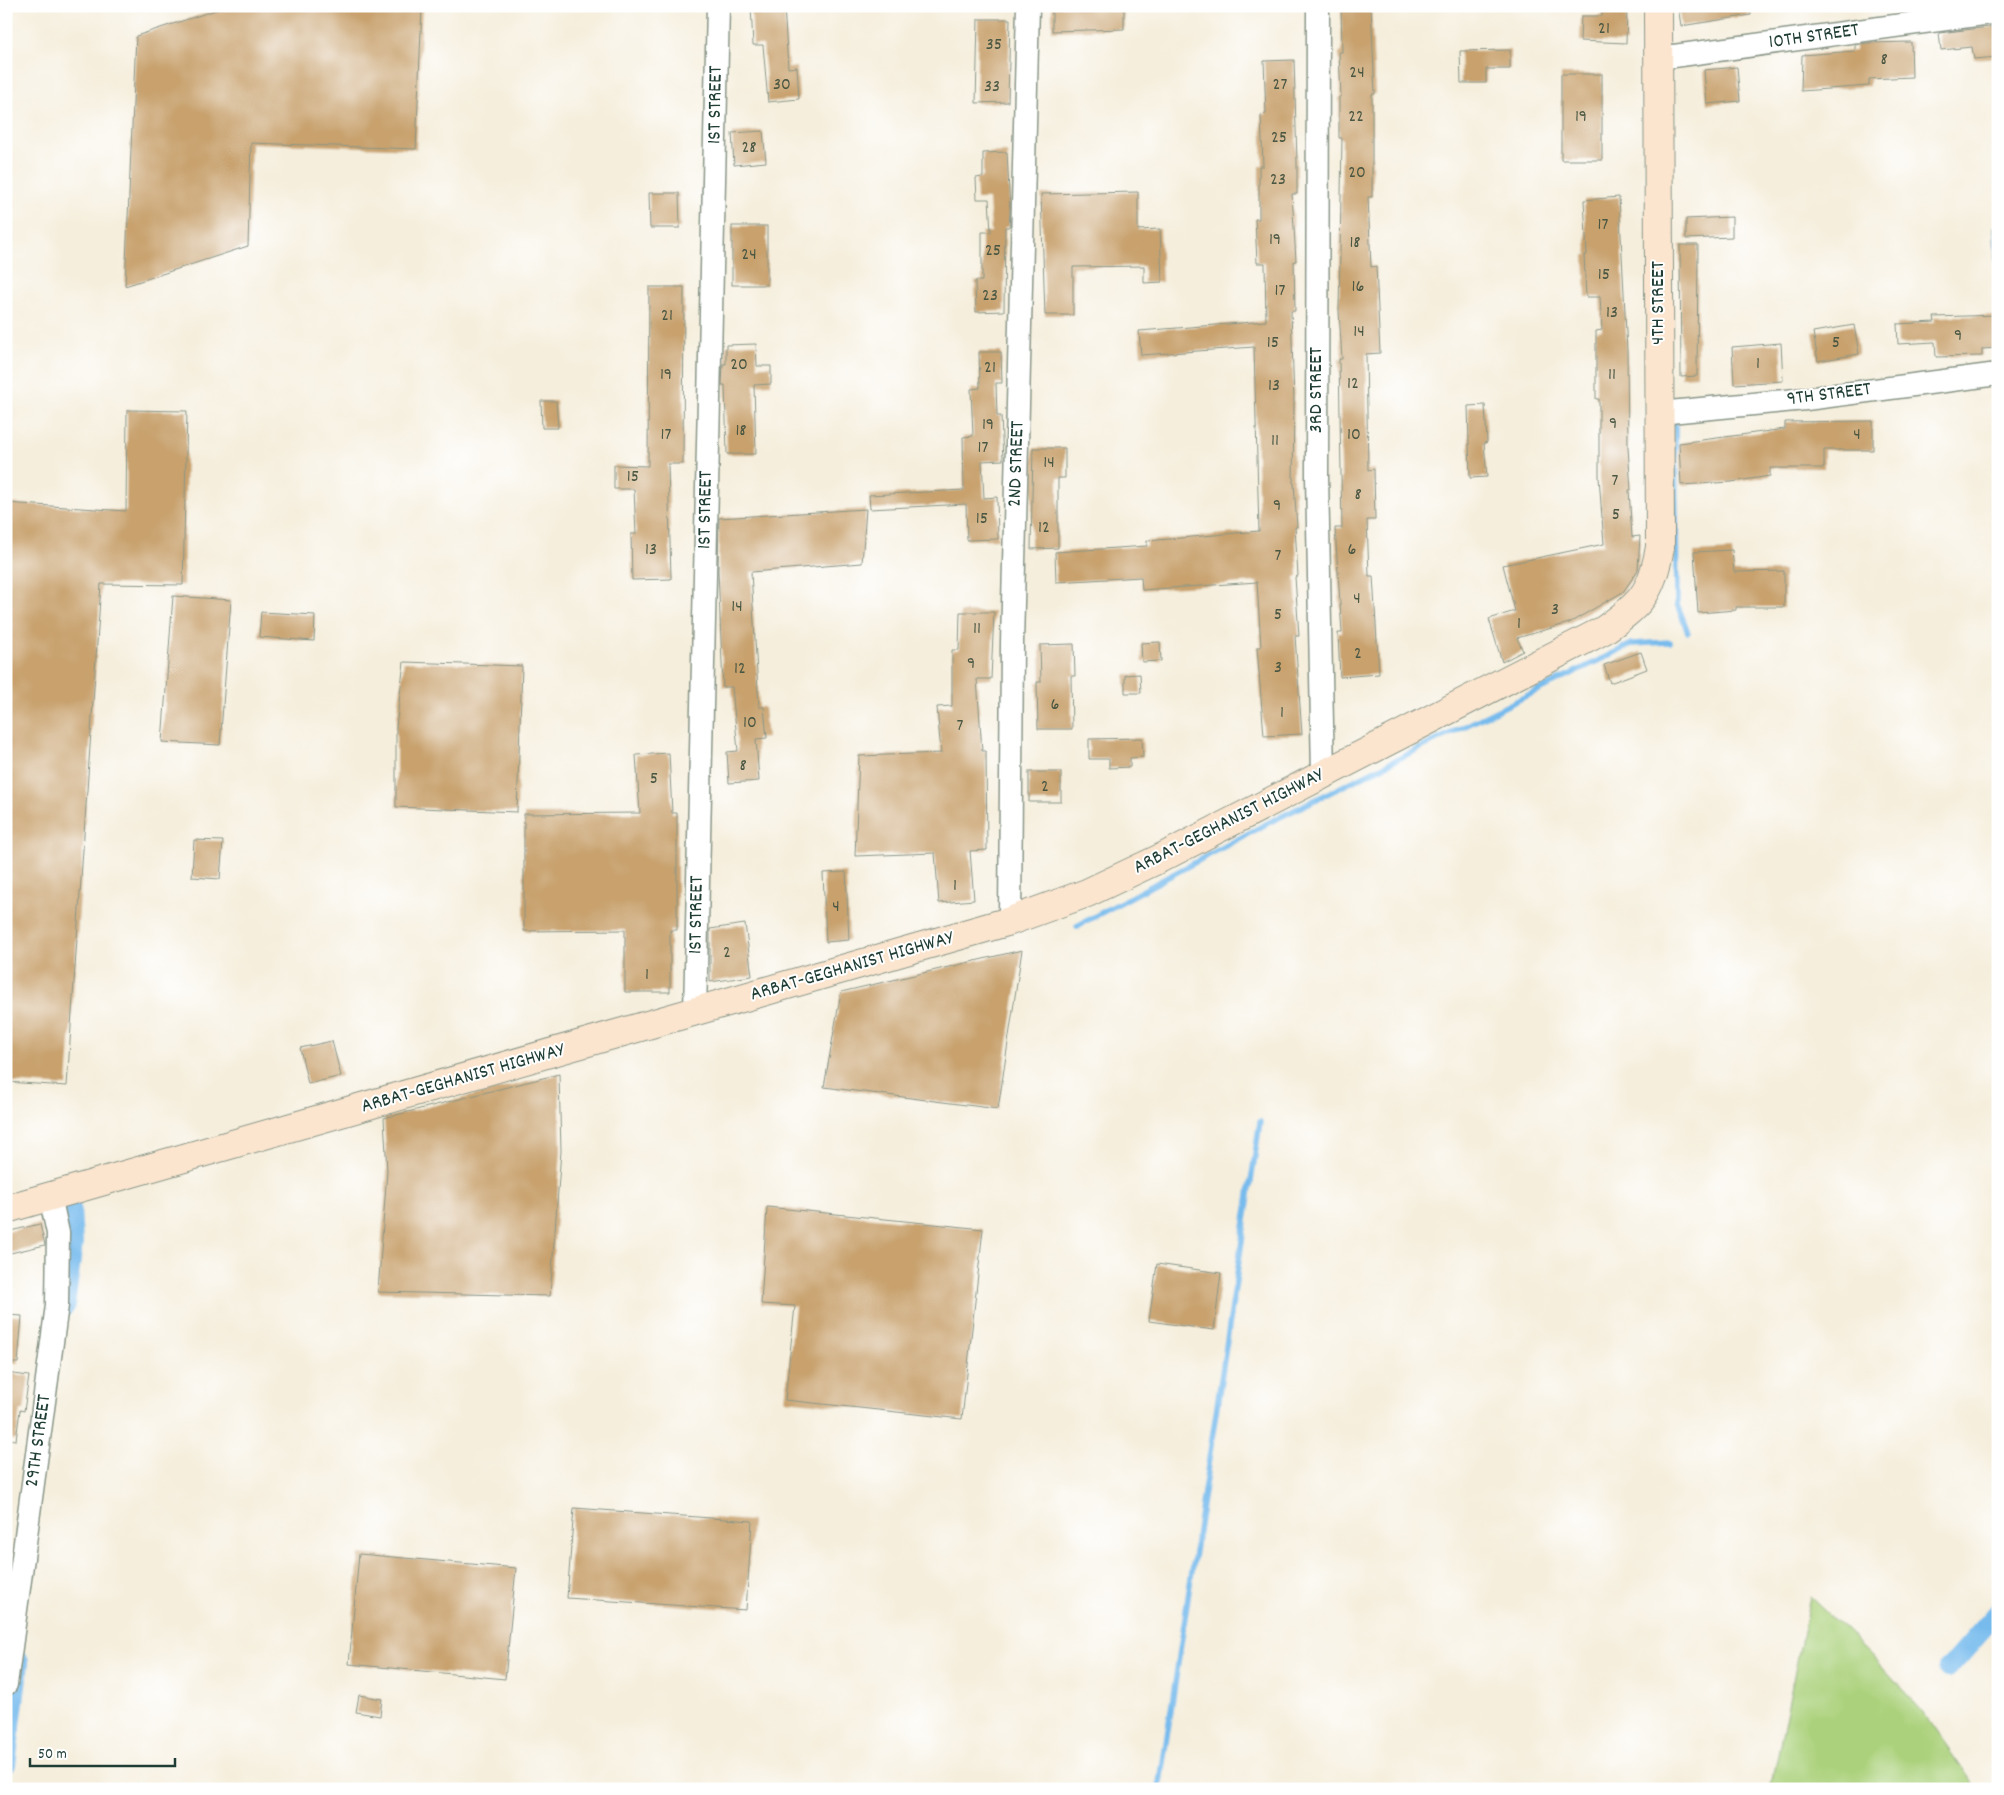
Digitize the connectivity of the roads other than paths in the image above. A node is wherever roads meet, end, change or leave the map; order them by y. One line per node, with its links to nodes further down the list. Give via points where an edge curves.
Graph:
1 (718, 6): 12 (street, 1ST STREET)
2 (1028, 6): 11 (street, 2ND STREET, via 1012,643)
3 (1318, 6): 10 (street, 3RD STREET, via 1317,476)
4 (1658, 6): 6 (main road, 4TH STREET)
5 (1998, 12): 6 (street, 10TH STREET)
6 (1659, 58): 8 (main road, 4TH STREET)
7 (1998, 374): 8 (street, 9TH STREET, via 1806,399)
8 (1659, 413): 9 (main road, 4TH STREET, via 1660,547 1655,576)
9 (1644, 596): 10 (main road, ARBAT-GEGHANIST HIGHWAY, via 1626,615 1604,630)
10 (1323, 774): 11 (main road, ARBAT-GEGHANIST HIGHWAY, via 1104,885)
11 (1010, 922): 12 (main road, ARBAT-GEGHANIST HIGHWAY)
12 (695, 1014): 13 (main road, ARBAT-GEGHANIST HIGHWAY)
13 (50, 1196): 14 (main road, ARBAT-GEGHANIST HIGHWAY); 15 (street, 29TH STREET, via 58,1233 57,1304)
14 (6, 1209)
15 (6, 1684)

